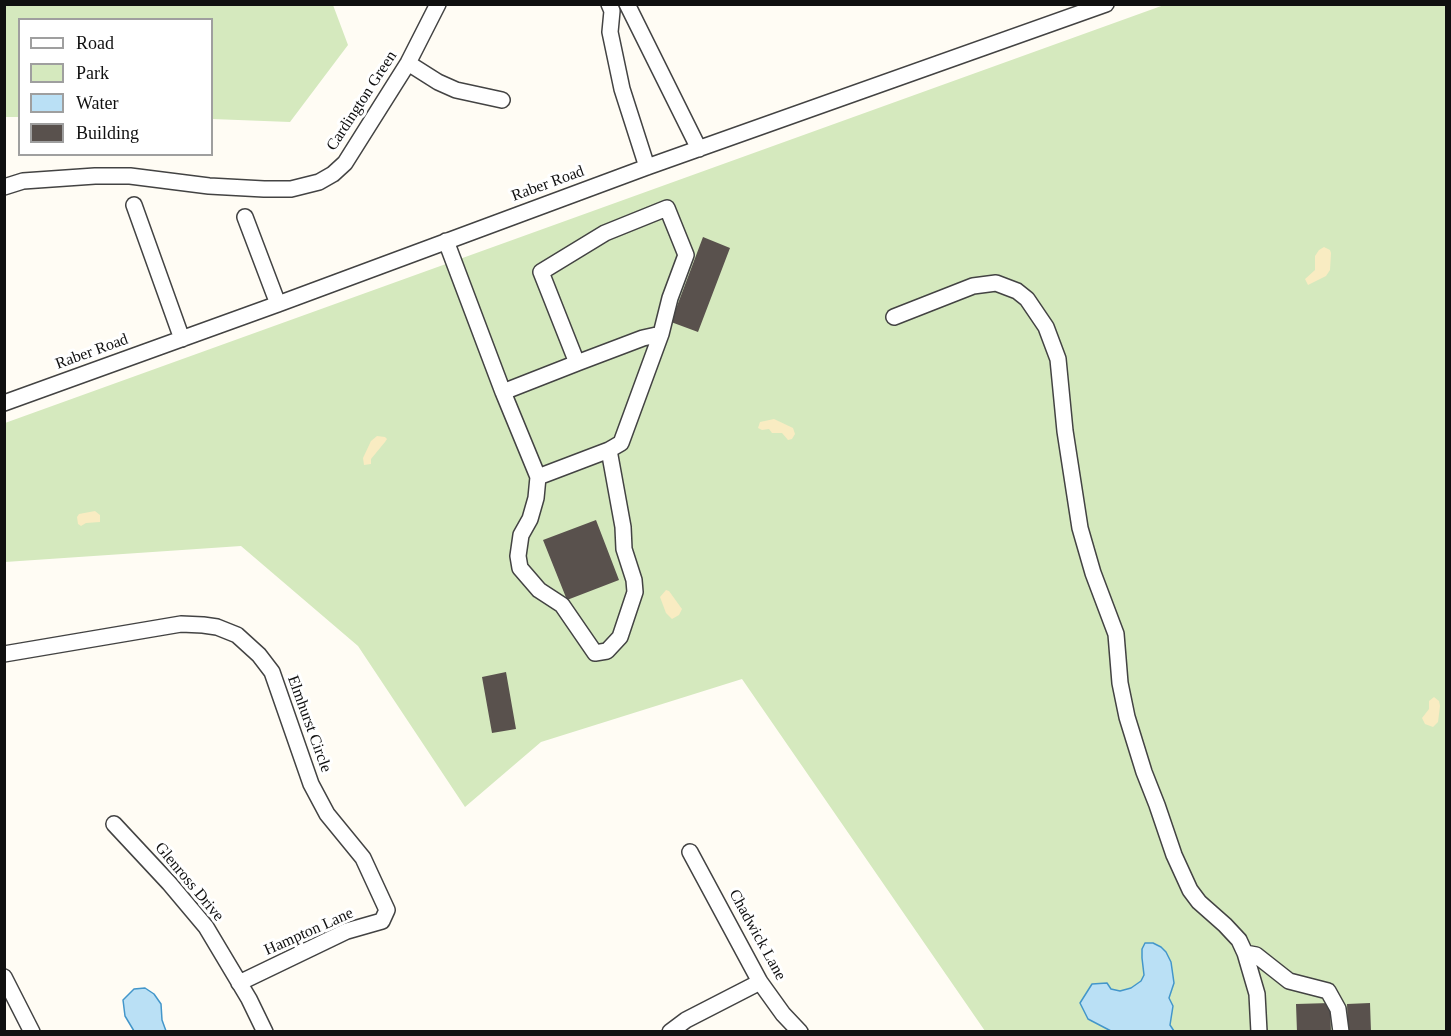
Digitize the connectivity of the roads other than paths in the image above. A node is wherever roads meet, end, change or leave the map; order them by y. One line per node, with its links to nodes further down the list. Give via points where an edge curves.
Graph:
1 (438, 4): 5 (street, Cardington Green)
2 (1106, 4): 7 (street, Raber Road)
3 (628, 5): 4 (street); 7 (street)
4 (610, 8): 8 (street, via 610,32 622,89)
5 (408, 63): 6 (street, via 456,90); 9 (street, Cardington Green, via 345,163 326,178 305,187 209,186 130,176 34,180)
6 (502, 100)
7 (699, 149): 8 (street, Raber Road)
8 (647, 167): 12 (street, Raber Road)
9 (4, 187)
10 (134, 205): 16 (street)
11 (245, 217): 13 (street)
12 (446, 241): 13 (street, Raber Road); 18 (street)
13 (278, 304): 16 (street, Raber Road)
14 (894, 317): 26 (street, via 973,286 996,283 1027,299 1042,321 1058,358 1080,528 1116,634 1120,683 1144,772 1173,855 1190,890 1239,940)
15 (661, 334): 17 (street); 17 (street, via 686,255 667,208 605,233 541,272); 20 (street, via 621,443)
16 (182, 339): 19 (street, Raber Road)
17 (577, 363): 18 (street)
18 (503, 392): 21 (street)
19 (4, 403)
20 (609, 450): 21 (street); 21 (street, via 624,549 635,592 620,637 607,651 595,652 562,605 539,590 520,568 521,535 530,519)
21 (538, 477)
22 (4, 654): 25 (street, Elmhurst Circle, via 181,624 218,627 237,635 272,672 311,783 327,814 363,858)
23 (114, 824): 29 (street, Glenross Drive, via 206,927)
24 (690, 852): 28 (street, Chadwick Lane)
25 (387, 909): 29 (street, Hampton Lane, via 382,921 347,931)
26 (1245, 953): 34 (street, via 1257,994); 35 (street, via 1256,955 1289,981 1328,991 1338,1009)
27 (4, 977): 30 (street)
28 (759, 982): 32 (street); 33 (street, Chadwick Lane)
29 (239, 983): 31 (street, Glenross Drive)
30 (32, 1032)
31 (265, 1032)
32 (670, 1032)
33 (800, 1032)
34 (1259, 1032)
35 (1341, 1032)

